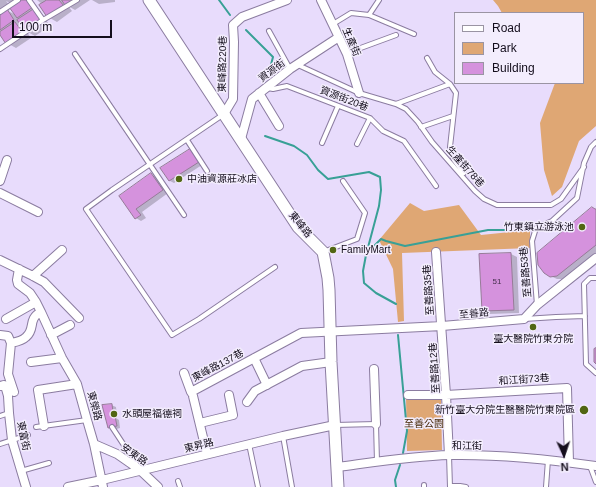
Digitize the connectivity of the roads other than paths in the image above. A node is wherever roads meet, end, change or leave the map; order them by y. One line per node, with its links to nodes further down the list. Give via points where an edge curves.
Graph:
1 (18, 0): 8 (lane)
2 (29, 0): 10 (lane)
3 (77, 0): 10 (lane)
4 (149, 0): 26 (main road, 東峰路)
5 (287, 0): 26 (street, 東峰路220巷, via 242,17 233,25 233,99)
6 (321, 0): 11 (street, 生產街)
7 (379, 0): 9 (lane)
8 (0, 12)
9 (368, 15): 11 (lane, via 351,13); 13 (lane)
10 (43, 20): 16 (lane)
11 (333, 24): 15 (street, 生產街)
12 (269, 31): 20 (lane)
13 (414, 34)
14 (396, 35): 18 (lane)
15 (338, 36): 18 (street, 生產街); 20 (street, 資源街)
16 (0, 49)
17 (75, 54): 37 (lane)
18 (346, 54): 23 (street, 生產街)
19 (427, 58): 21 (lane, via 435,72)
20 (294, 67): 22 (street, 資源街); 23 (lane, 生產街78巷)
21 (450, 84): 24 (lane); 27 (lane, 生產街78巷, via 456,93)
22 (262, 91): 25 (lane, 資源街20巷, via 287,86); 29 (street); 31 (street, 資源街, via 252,99)
23 (359, 93): 24 (lane, 生產街78巷)
24 (396, 104): 30 (lane, 生產街78巷, via 406,109)
25 (338, 106): 28 (lane, 資源街20巷); 34 (lane)
26 (224, 114): 31 (main road, 東峰路); 32 (lane)
27 (453, 116): 30 (lane); 40 (lane, 生產街78巷, via 450,147 454,160)
28 (370, 118): 35 (lane); 43 (lane, 資源街20巷, via 383,131 404,141)
29 (279, 126)
30 (421, 127): 38 (lane, 生產街78巷, via 475,191 497,205 551,205 561,199)
31 (241, 139): 48 (main road, 東峰路, via 298,227)
32 (187, 140): 37 (lane); 39 (lane)
33 (596, 142): 38 (lane, via 591,147)
34 (322, 143)
35 (357, 144)
36 (7, 160): 41 (street)
37 (150, 165): 46 (lane); 52 (lane, via 86,209 172,335)
38 (584, 165): 57 (lane, 至善路53巷, via 577,198 552,221 536,228 532,241)
39 (206, 171)
40 (464, 173)
41 (0, 181)
42 (344, 181): 48 (lane, via 365,212 357,238)
43 (436, 186)
44 (0, 193): 45 (street)
45 (38, 212)
46 (184, 215)
47 (62, 250): 54 (street)
48 (323, 252): 65 (main road, via 329,290)
49 (436, 252): 64 (street, 至善路35巷)
50 (596, 258): 57 (street)
51 (0, 260): 53 (street)
52 (275, 267)
53 (19, 269): 54 (street); 56 (street, 東榮路, via 18,284 30,293)
54 (33, 276): 60 (street, via 44,282)
55 (596, 278): 59 (lane, via 590,278 584,284)
56 (36, 302): 58 (street, 東榮路); 61 (street)
57 (537, 305): 62 (street)
58 (41, 312): 67 (street, 東榮路); 68 (street, via 33,319 27,336)
59 (585, 316): 62 (lane); 74 (lane, via 586,364)
60 (79, 318)
61 (6, 319)
62 (524, 319): 64 (street, 至善路)
63 (70, 325): 67 (street)
64 (442, 326): 65 (street, 至善路); 82 (street, 至善路12巷)
65 (330, 332): 70 (street, 東峰路137巷, via 301,333); 72 (main road)
66 (0, 335): 68 (street, via 8,336)
67 (51, 335): 69 (street, 東榮路)
68 (11, 343): 78 (street, 東富街)
69 (62, 358): 71 (street); 76 (street, 東榮路)
70 (254, 358): 77 (street, 東峰路137巷); 79 (street, 東峰路137巷)
71 (30, 362)
72 (331, 362): 77 (street, via 302,366); 89 (main road)
73 (374, 369): 88 (street)
74 (596, 372)
75 (184, 373): 79 (street)
76 (77, 384): 86 (street, 東榮路); 90 (street, via 38,390)
77 (267, 385): 83 (street, via 255,391)
78 (7, 389): 84 (street, 東富街)
79 (192, 394): 87 (street)
80 (229, 395): 87 (street, via 233,415)
81 (408, 395): 82 (street, 和江街73巷)
82 (446, 395): 99 (street, 至善路12巷); 102 (street, 和江街73巷, via 567,388)
83 (247, 402)
84 (9, 414): 85 (lane); 94 (street, 東富街)
85 (0, 416)
86 (87, 420): 90 (lane); 96 (street, 東榮路)
87 (200, 423): 98 (street)
88 (376, 424): 89 (lane); 101 (lane)
89 (335, 425): 93 (street, 東昇路); 105 (main road)
90 (40, 427)
91 (112, 427): 106 (lane)
92 (28, 436): 94 (lane)
93 (283, 436): 97 (street, 東昇路); 117 (lane)
94 (12, 440): 95 (lane); 107 (street, 東富街)
95 (0, 444)
96 (94, 444): 106 (street, 安東路, via 117,454); 110 (street, 東榮路)
97 (249, 444): 98 (street, 東昇路); 116 (lane)
98 (207, 454): 106 (street, 東昇路)
99 (449, 455): 100 (street, 和江街); 101 (street, 和江街); 111 (lane)
100 (548, 459): 102 (street, 和江街); 120 (lane)
101 (377, 462): 105 (street, 和江街)
102 (569, 462): 104 (street, 和江街)
103 (49, 463): 107 (lane)
104 (593, 466): 109 (lane)
105 (337, 467): 118 (main road)
106 (140, 470): 110 (street, 東昇路); 114 (street, 安東路)
107 (21, 471): 112 (street, 東富街)
108 (178, 481): 115 (lane)
109 (596, 482)
110 (103, 483): 113 (street, 東昇路)
111 (450, 486): 119 (lane)
112 (26, 487)
113 (68, 487)
114 (158, 487)
115 (180, 487)
116 (258, 487)
117 (292, 487)
118 (338, 487)
119 (466, 487)
120 (546, 487)

